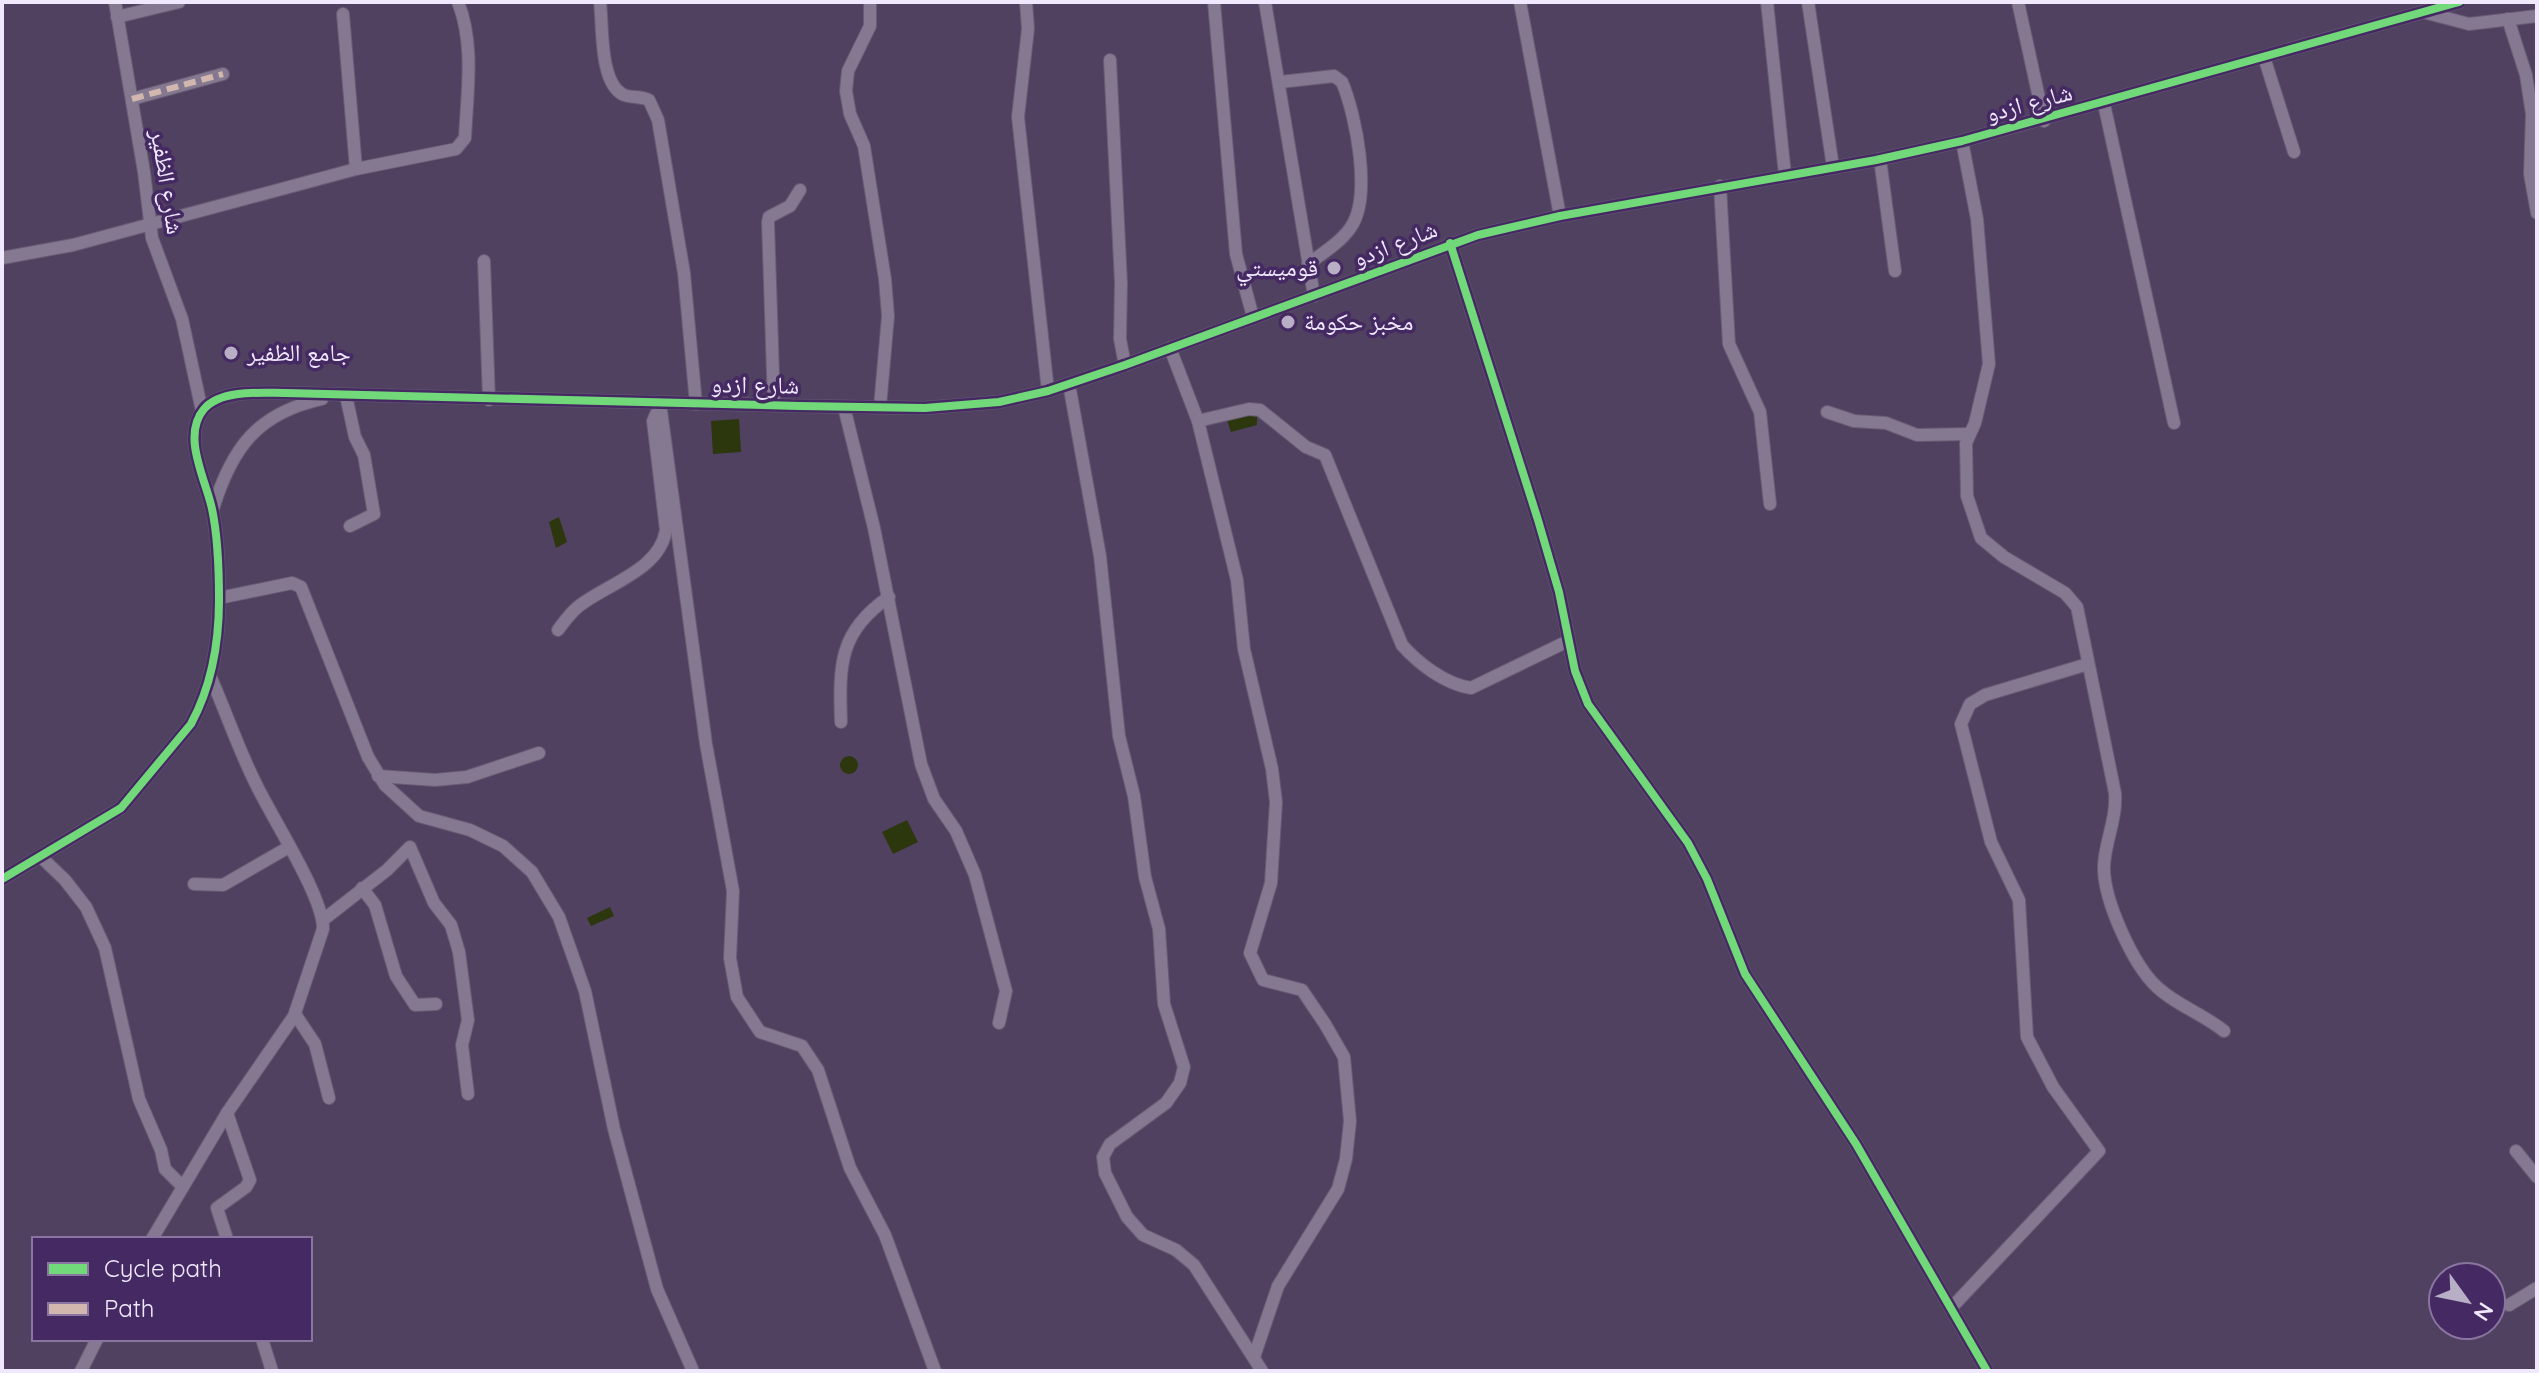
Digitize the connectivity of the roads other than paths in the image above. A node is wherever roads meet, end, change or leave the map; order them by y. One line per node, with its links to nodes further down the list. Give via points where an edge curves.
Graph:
1 (115, 2): 17 (street, شارع الظفير)
2 (179, 2): 17 (street)
3 (458, 2): 31 (street, via 469,44 462,144)
4 (600, 2): 51 (street, via 609,76 625,95 649,100 658,120 684,273)
5 (870, 2): 54 (street, via 870,26 848,71 846,91 864,146 885,279 888,316)
6 (1026, 2): 48 (street, via 1018,117)
7 (1214, 2): 44 (street, via 1236,254)
8 (1265, 2): 22 (street)
9 (1520, 2): 36 (street)
10 (1767, 2): 32 (street)
11 (1808, 2): 30 (street)
12 (2018, 2): 25 (street)
13 (2459, 2): 14 (street, شارع ازدو)
14 (2423, 12): 18 (street, via 2469,24); 19 (street, شارع ازدو)
15 (343, 14): 31 (street)
16 (2537, 16): 18 (street)
17 (117, 17): 23 (street, شارع الظفير)
18 (2508, 19): 27 (street, via 2526,75)
19 (2264, 57): 24 (street, شارع ازدو); 28 (street)
20 (1110, 60): 46 (street)
21 (223, 74): 23 (street)
22 (1280, 82): 41 (street); 41 (street, via 1334,76 1342,82 1356,141 1359,209 1351,228)
23 (132, 99): 37 (street, شارع الظفير)
24 (2104, 104): 25 (street, شارع ازدو); 59 (street)
25 (2044, 121): 26 (street, شارع ازدو)
26 (1962, 141): 29 (street, شارع ازدو); 60 (street, via 1977,219 1989,364)
27 (2535, 146): 35 (street, via 2530,174)
28 (2294, 152)
29 (1880, 159): 30 (street, شارع ازدو); 42 (street)
30 (1833, 167): 32 (street, شارع ازدو)
31 (356, 169): 37 (street)
32 (1785, 175): 33 (street, شارع ازدو)
33 (1720, 186): 36 (street, شارع ازدو); 61 (street, via 1729,344 1760,412)
34 (800, 190): 52 (street, via 790,206 768,222)
35 (2537, 213)
36 (1560, 216): 38 (street, شارع ازدو)
37 (151, 223): 39 (street); 56 (street, شارع الظفير, via 156,253 182,319)
38 (1450, 243): 43 (street, شارع ازدو); 67 (street, via 1546,547)
39 (2, 258)
40 (484, 261): 50 (street)
41 (1308, 264): 43 (street)
42 (1895, 271)
43 (1314, 296): 44 (street, شارع ازدو)
44 (1253, 317): 45 (street, شارع ازدو)
45 (1170, 348): 46 (street, شارع ازدو); 58 (street)
46 (1125, 365): 47 (street, شارع ازدو)
47 (1069, 384): 48 (street, شارع ازدو); 96 (street, via 1100,556 1119,736 1159,929 1164,1004 1184,1067 1166,1103 1110,1144 1103,1157 1105,1173 1127,1217 1143,1235 1194,1265)
48 (1048, 391): 54 (street, شارع ازدو, via 979,405)
49 (341, 395): 50 (street, شارع ازدو); 56 (street, via 242,395 218,400); 62 (street, via 292,406 259,426 231,463); 63 (street, via 364,455 374,514)
50 (489, 400): 55 (street, شارع ازدو)
51 (696, 404): 52 (street, شارع ازدو); 55 (street, شارع ازدو)
52 (774, 405): 53 (street, شارع ازدو)
53 (844, 407): 54 (street, شارع ازدو); 64 (street)
54 (880, 407)
55 (661, 408): 66 (street, via 653,421 666,519 663,543 637,569 579,606); 100 (street, via 706,744 733,891 730,958 737,997 760,1032 802,1046 818,1070 850,1168 885,1235)
56 (202, 411): 62 (street, via 196,449)
57 (1827, 412): 60 (street, via 1886,423 1908,433)
58 (1198, 421): 67 (street, via 1260,410 1306,447 1325,455 1402,645 1447,680 1471,688); 96 (street, via 1237,580 1244,649 1276,802 1271,883 1250,953 1263,980 1307,995 1344,1057 1349,1084 1346,1159 1338,1189 1278,1286)
59 (2174, 423)
60 (1969, 434): 68 (street, via 1967,496 1981,538 2065,593 2077,607)
61 (1770, 504)
62 (212, 510): 65 (street)
63 (350, 526)
64 (889, 597): 70 (street, via 865,613 849,639); 81 (street, via 921,764 975,875 1003,979)
65 (219, 598): 69 (street); 72 (street, via 292,583 301,587)
66 (558, 630)
67 (1568, 641): 93 (street, via 1588,704 1688,843 1745,974)
68 (2088, 664): 82 (street, via 2116,807 2104,869 2114,912 2146,976); 93 (street, via 1985,695 1963,713 1961,724 1991,842 2019,900 2027,1037 2053,1087 2099,1151)
69 (211, 678): 73 (street); 74 (street, via 191,724 121,808)
70 (841, 722)
71 (539, 753): 72 (street, via 459,778)
72 (378, 776): 99 (street, via 419,816 487,837 517,857 559,917 585,991 614,1129 657,1289)
73 (289, 847): 76 (street, via 223,885); 78 (street)
74 (41, 857): 75 (street); 88 (street, via 86,907 105,948 139,1099 165,1169)
75 (2, 879)
76 (194, 884)
77 (362, 888): 78 (street); 79 (street, via 375,905 396,976 415,1005); 83 (street, via 410,847 434,903 451,925 459,952 468,1020 462,1045)
78 (323, 920): 80 (street)
79 (436, 1004)
80 (295, 1014): 84 (street, via 315,1044); 85 (street)
81 (999, 1023)
82 (2224, 1031)
83 (468, 1094)
84 (329, 1098)
85 (227, 1113): 88 (street); 90 (street, via 250,1180 217,1208)
86 (2516, 1151): 87 (street)
87 (2537, 1177)
88 (183, 1187): 89 (street)
89 (153, 1237)
90 (226, 1237)
91 (2537, 1288): 92 (street)
92 (2509, 1305)
93 (1953, 1306): 102 (street)
94 (96, 1341): 97 (street)
95 (263, 1341): 98 (street)
96 (1254, 1357): 101 (street)
97 (81, 1371)
98 (272, 1371)
99 (693, 1371)
100 (935, 1371)
101 (1262, 1371)
102 (1987, 1371)

